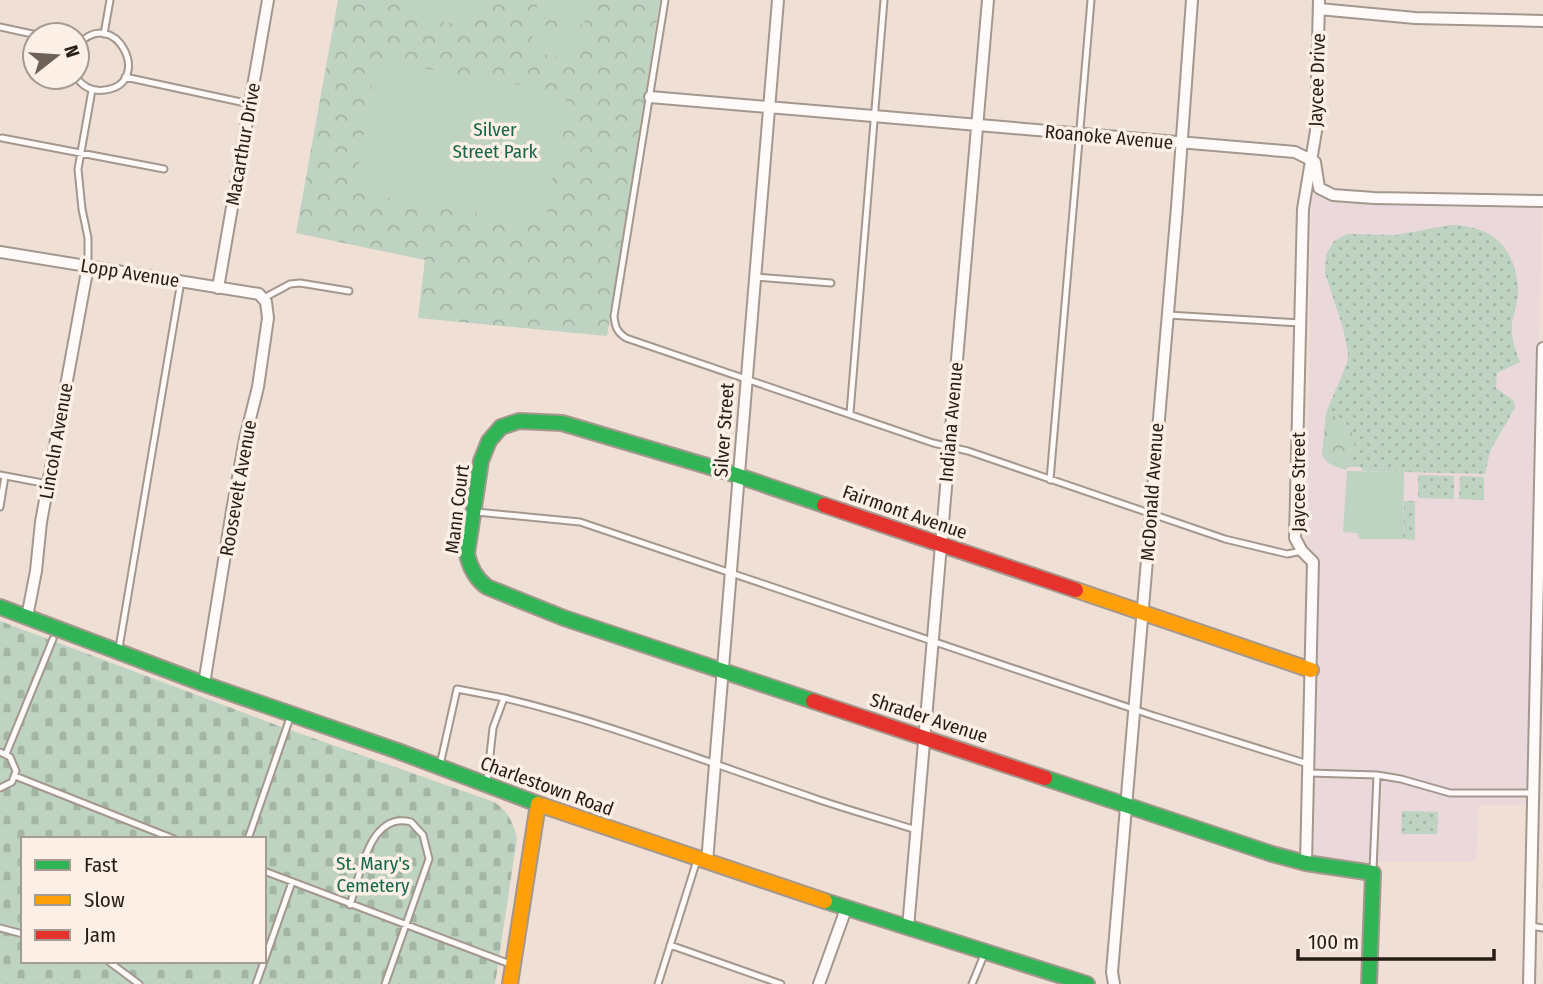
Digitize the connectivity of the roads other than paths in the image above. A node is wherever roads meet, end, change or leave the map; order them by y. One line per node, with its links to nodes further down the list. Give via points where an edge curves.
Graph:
1 (110, 0): 13 (lane)
2 (268, 0): 18 (street, Macarthur Drive)
3 (665, 0): 17 (lane)
4 (778, 0): 19 (street, Silver Street)
5 (884, 0): 20 (lane)
6 (988, 0): 21 (street, Indiana Avenue)
7 (1091, 0): 22 (lane)
8 (1192, 0): 24 (street, McDonald Avenue)
9 (1319, 5): 10 (street, via 1415,18); 26 (street, Jaycee Drive)
10 (1543, 21)
11 (0, 27): 12 (lane)
12 (21, 32)
13 (104, 34): 14 (lane); 15 (lane, via 121,42 126,50)
14 (91, 36)
15 (125, 77): 16 (lane, via 111,89); 18 (lane)
16 (92, 90): 25 (lane)
17 (650, 97): 19 (street, Roanoke Avenue); 40 (lane, via 615,327 626,338)
18 (250, 104): 34 (street, Macarthur Drive)
19 (769, 108): 20 (street, Roanoke Avenue); 31 (street, Silver Street)
20 (874, 117): 21 (street, Roanoke Avenue); 41 (lane)
21 (977, 125): 22 (street, Roanoke Avenue); 43 (street, Indiana Avenue)
22 (1080, 134): 24 (street, Roanoke Avenue); 46 (lane)
23 (2, 138): 25 (lane)
24 (1181, 143): 26 (street, Roanoke Avenue, via 1295,152); 37 (street, McDonald Avenue)
25 (80, 155): 27 (lane); 30 (lane)
26 (1312, 161): 28 (street, via 1320,188 1333,195); 38 (street, Jaycee Street, via 1304,191)
27 (164, 169)
28 (1543, 201)
29 (0, 252): 30 (street, Lopp Avenue)
30 (88, 266): 32 (street, Lopp Avenue); 47 (street, Lincoln Avenue)
31 (755, 277): 33 (lane); 40 (street, Silver Street)
32 (181, 281): 34 (street, Lopp Avenue); 61 (lane)
33 (831, 283)
34 (218, 288): 36 (street, Lopp Avenue)
35 (349, 291): 36 (lane, via 300,283)
36 (262, 296): 64 (street, Roosevelt Avenue, via 268,317 258,387)
37 (1168, 315): 38 (lane); 50 (street, McDonald Avenue)
38 (1301, 323): 53 (street, Jaycee Street, via 1295,538)
39 (1543, 348): 51 (street)
40 (747, 377): 41 (lane); 45 (street, Silver Street)
41 (850, 413): 43 (lane)
42 (489, 441): 45 (street, Fairmont Avenue, via 509,423 550,422); 49 (street, Mann Court)
43 (949, 446): 46 (lane); 52 (street, Indiana Avenue)
44 (2, 476): 47 (lane); 48 (lane)
45 (739, 477): 52 (street, Fairmont Avenue); 54 (street, Silver Street)
46 (1051, 480): 50 (lane)
47 (48, 484): 58 (street, Lincoln Avenue)
48 (0, 507)
49 (473, 511): 54 (lane, via 569,519); 55 (street, Mann Court, via 467,554)
50 (1151, 515): 53 (lane, via 1255,548 1287,554); 57 (street, McDonald Avenue)
51 (1541, 542): 77 (street)
52 (941, 545): 57 (street, Fairmont Avenue); 60 (street, Indiana Avenue)
53 (1302, 551): 63 (street, Jaycee Street, via 1313,562)
54 (731, 574): 60 (lane); 62 (street, Silver Street)
55 (479, 581): 62 (street, Shrader Avenue, via 526,604)
56 (0, 607): 58 (street, Charlestown Road)
57 (1143, 613): 63 (street, Fairmont Avenue); 66 (street, McDonald Avenue)
58 (27, 617): 61 (street, Charlestown Road)
59 (53, 639): 69 (lane)
60 (933, 640): 66 (lane); 68 (street, Indiana Avenue)
61 (118, 652): 64 (street, Charlestown Road)
62 (723, 670): 68 (street, Shrader Avenue); 70 (street, Silver Street)
63 (1311, 670): 72 (street, Jaycee Street)
64 (204, 684): 67 (street, Charlestown Road)
65 (505, 698): 70 (lane); 71 (lane, via 457,689); 75 (lane, via 493,728)
66 (1135, 707): 72 (lane); 79 (street, McDonald Avenue)
67 (291, 715): 71 (street, Charlestown Road); 82 (lane)
68 (924, 737): 79 (street, Shrader Avenue); 80 (street, Indiana Avenue)
69 (3, 753): 74 (lane, via 15,766)
70 (715, 763): 80 (lane); 83 (street, Silver Street)
71 (440, 767): 75 (street, Charlestown Road)
72 (1309, 769): 73 (lane); 84 (street, Jaycee Street)
73 (1377, 775): 77 (lane, via 1450,793); 86 (lane)
74 (15, 776): 76 (lane); 81 (lane)
75 (487, 785): 78 (street, Charlestown Road)
76 (0, 788)
77 (1534, 793): 91 (street)
78 (538, 804): 83 (street, Charlestown Road); 101 (street)
79 (1126, 805): 84 (street, Shrader Avenue); 111 (street, McDonald Avenue)
80 (916, 831): 92 (street, Indiana Avenue)
81 (169, 837)
82 (249, 837)
83 (702, 861): 89 (street, Charlestown Road); 96 (lane)
84 (1306, 863): 86 (street, Shrader Avenue)
85 (266, 873): 87 (lane)
86 (1373, 873): 112 (street)
87 (292, 882): 88 (lane); 98 (lane)
88 (350, 905): 90 (lane); 90 (lane, via 377,831 395,821 411,822 423,835 429,859)
89 (846, 909): 92 (street, Charlestown Road); 108 (street)
90 (405, 926): 101 (lane); 104 (lane)
91 (1531, 926): 93 (lane); 113 (street)
92 (908, 928): 97 (street, Charlestown Road)
93 (1543, 928)
94 (0, 929): 95 (lane)
95 (21, 934)
96 (670, 945): 106 (lane); 107 (lane)
97 (985, 952): 109 (lane); 110 (street, Charlestown Road)
98 (266, 956)
99 (111, 963): 102 (lane)
100 (263, 963): 103 (lane)
101 (513, 965): 105 (street)
102 (139, 984)
103 (256, 984)
104 (385, 984)
105 (510, 984)
106 (658, 984)
107 (781, 984)
108 (819, 984)
109 (972, 984)
110 (1087, 984)
111 (1114, 984)
112 (1369, 984)
113 (1529, 984)

